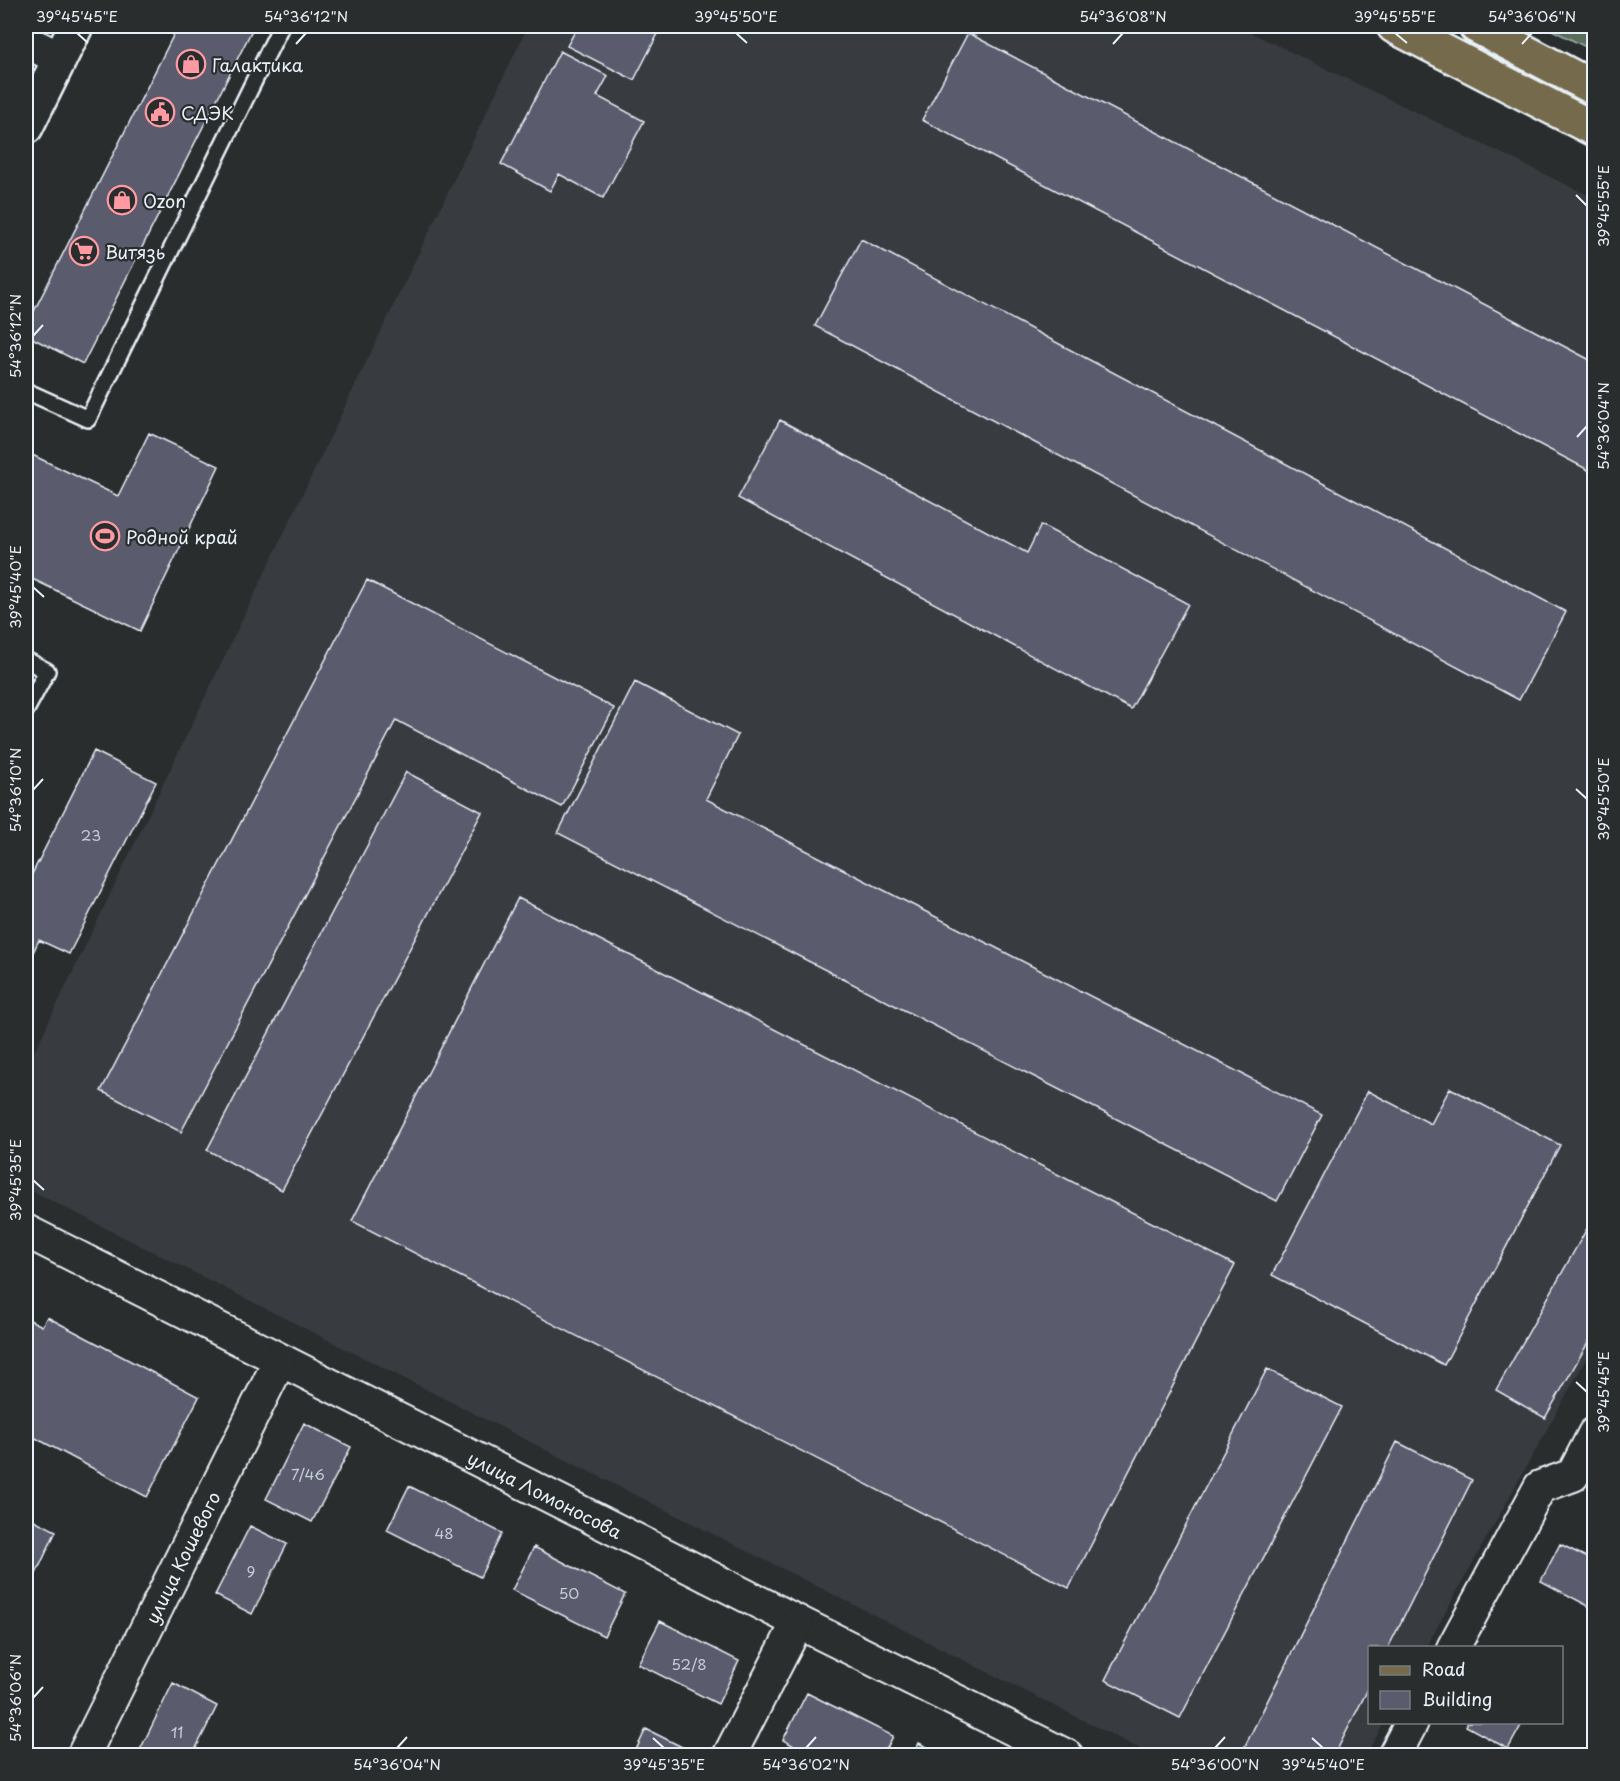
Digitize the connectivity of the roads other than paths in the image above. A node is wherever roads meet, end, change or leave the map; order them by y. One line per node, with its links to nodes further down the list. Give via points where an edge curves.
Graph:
1 (76, 26): 6 (street)
2 (281, 26): 10 (lane, via 88,419)
3 (1394, 26): 9 (main road)
4 (1476, 26): 7 (main road)
5 (26, 41): 6 (street)
6 (60, 59): 8 (street)
7 (1594, 88)
8 (26, 127)
9 (1594, 129)
10 (26, 391)
11 (26, 660): 12 (lane, via 47,671)
12 (26, 710)
13 (26, 1231): 14 (street, улица Ломоносова)
14 (280, 1360): 17 (street, улица Ломоносова); 20 (street, улица Кошевого)
15 (1594, 1434): 16 (street)
16 (1584, 1481): 18 (street, via 1540,1487)
17 (798, 1622): 21 (street); 22 (street, улица Ломоносова)
18 (1454, 1646)
19 (1411, 1724): 23 (street)
20 (83, 1755)
21 (729, 1755)
22 (1067, 1755)
23 (1394, 1755)

